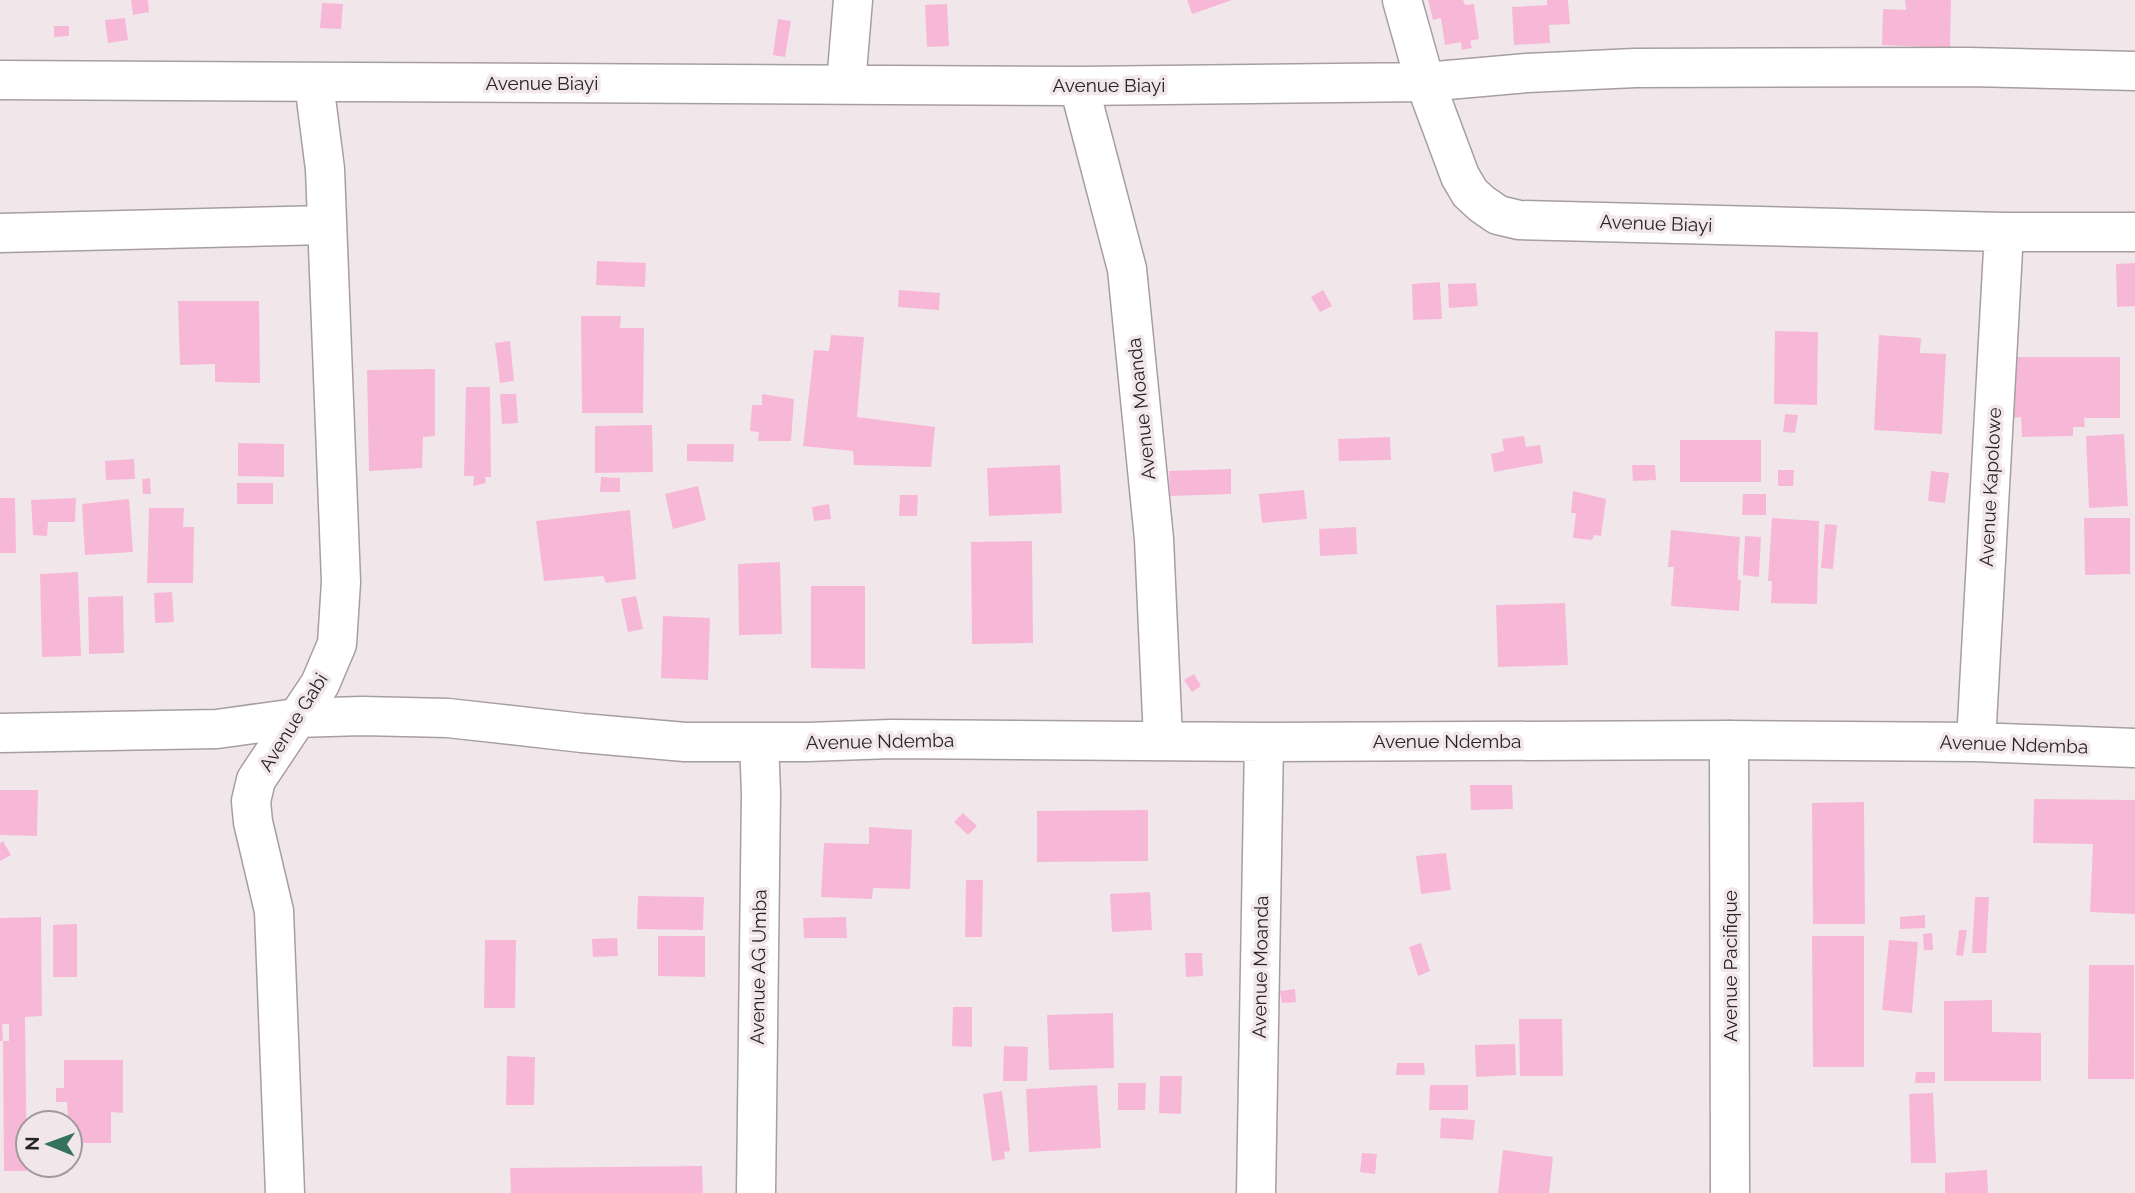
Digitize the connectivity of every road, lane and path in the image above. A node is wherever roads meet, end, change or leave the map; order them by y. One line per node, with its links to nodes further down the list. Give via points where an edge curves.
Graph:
1 (853, 0): 7 (street)
2 (1402, 0): 5 (street)
3 (2135, 71): 5 (street, via 1635,68)
4 (0, 80): 6 (street, Avenue Biayi)
5 (1425, 82): 8 (street, Avenue Biayi); 10 (street, Avenue Biayi, via 1460,176 1470,193 1498,215 1519,220)
6 (314, 83): 7 (street, Avenue Biayi); 9 (street, Avenue Gabi)
7 (846, 84): 8 (street, Avenue Biayi)
8 (1079, 86): 15 (street, Avenue Moanda, via 1127,269 1154,539)
9 (327, 225): 12 (street); 13 (street, Avenue Gabi, via 341,582 337,644 320,684)
10 (2004, 232): 11 (street, Avenue Biayi); 19 (street, Avenue Kapolowe)
11 (2135, 232)
12 (0, 233)
13 (296, 718): 14 (street, Avenue Ndemba, via 217,729); 18 (street, Avenue Ndemba, via 448,718 685,742); 21 (street, Avenue Gabi, via 256,780 251,801 274,911)
14 (0, 733)
15 (1163, 739): 17 (street, Avenue Ndemba); 18 (street, Avenue Ndemba)
16 (1729, 740): 17 (street, Avenue Ndemba); 19 (street, Avenue Ndemba); 24 (street, Avenue Pacifique)
17 (1264, 741): 23 (street, Avenue Moanda)
18 (759, 742): 22 (street, Avenue AG Umba)
19 (1976, 742): 20 (street, Avenue Ndemba)
20 (2135, 748)
21 (285, 1193)
22 (756, 1193)
23 (1256, 1193)
24 (1730, 1193)

